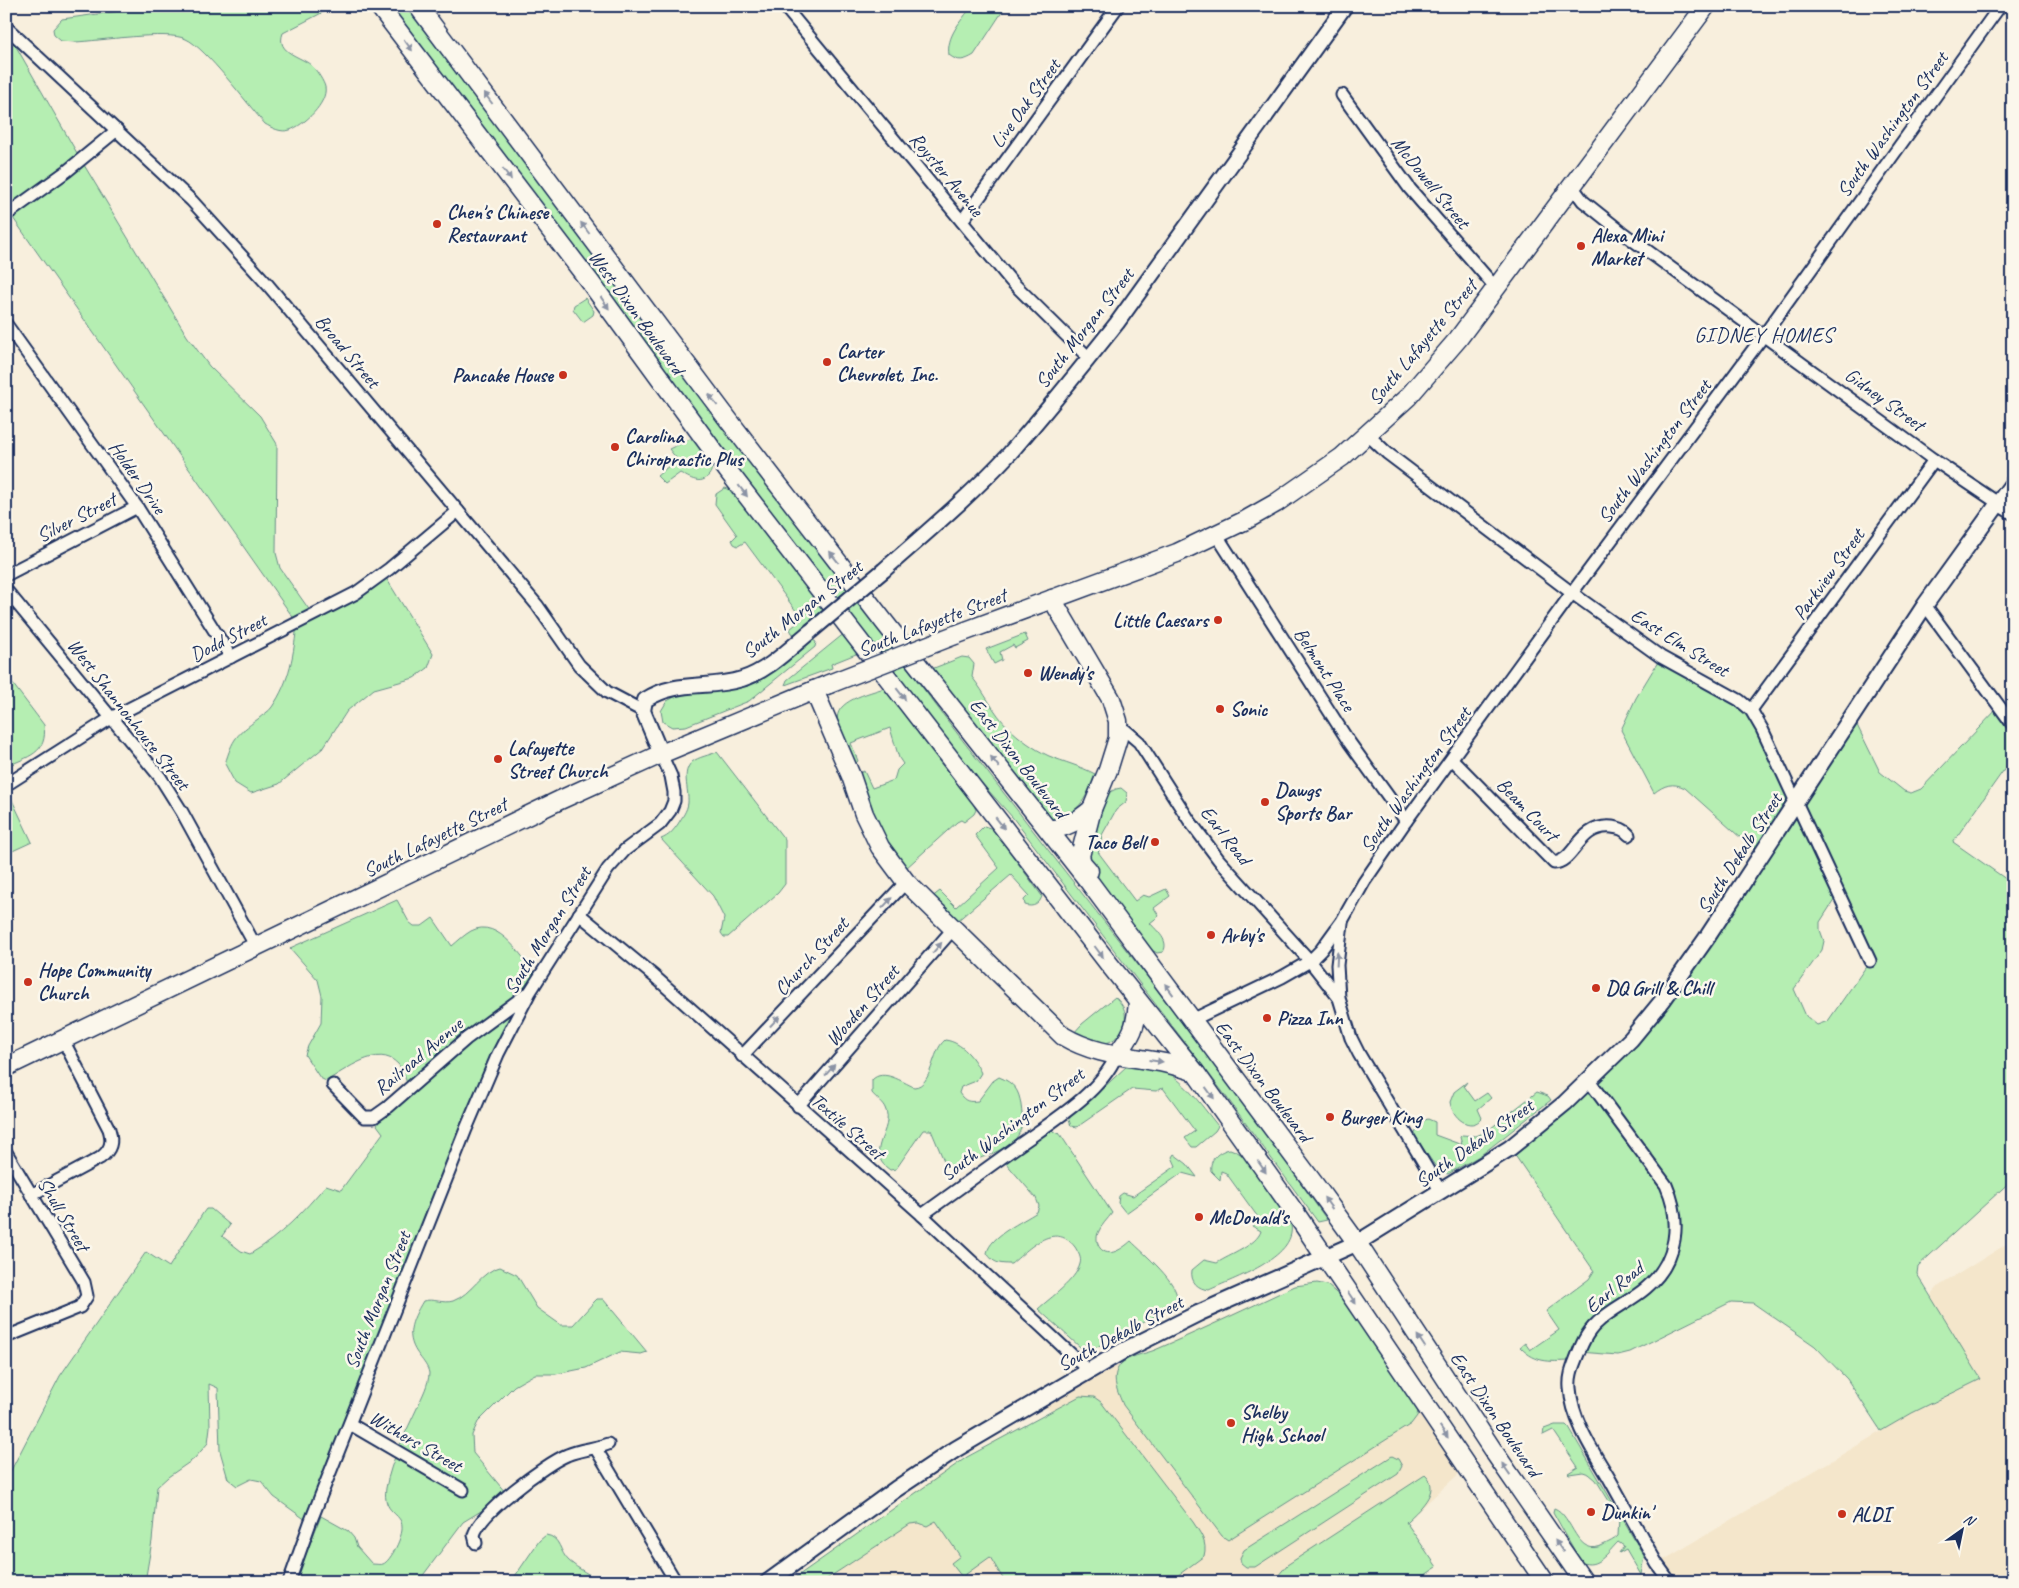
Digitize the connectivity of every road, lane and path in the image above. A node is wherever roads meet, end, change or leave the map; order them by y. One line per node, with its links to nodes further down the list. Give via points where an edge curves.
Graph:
1 (379, 6): 57 (main road, West Dixon Boulevard, one-way to 57, via 590,282 728,471)
2 (418, 6): 31 (main road, West Dixon Boulevard, one-way to 2)
3 (784, 6): 13 (street, Royster Avenue)
4 (1118, 6): 13 (street, Live Oak Street)
5 (1346, 6): 17 (street, South Morgan Street)
6 (1706, 6): 11 (main road, South Lafayette Street)
7 (2000, 6): 16 (street, South Washington Street)
8 (6, 27): 10 (street, Broad Street)
9 (1342, 95): 14 (street, McDowell Street, via 1410,189)
10 (117, 130): 12 (street); 23 (street, Broad Street, via 192,201 268,285)
11 (1572, 186): 14 (main road, South Lafayette Street); 16 (street, Gidney Street, via 1583,201 1623,233)
12 (6, 215)
13 (962, 222): 17 (street, Royster Avenue, via 1011,281)
14 (1496, 288): 18 (main road, South Lafayette Street, via 1408,397)
15 (6, 324): 22 (street, Holder Drive)
16 (1764, 336): 19 (street, Gidney Street); 28 (street, South Washington Street)
17 (1089, 358): 35 (street, South Morgan Street, bridge, via 1009,453 954,509 811,631 756,674 715,684 676,686 645,700)
18 (1368, 436): 25 (main road, South Lafayette Street, via 1276,503); 28 (street, East Elm Street)
19 (1934, 460): 21 (street, Gidney Street); 34 (street, Parkview Street)
20 (2013, 483): 21 (main road, South Dekalb Street)
21 (1998, 502): 24 (street, Gidney Street); 30 (main road, South Dekalb Street)
22 (137, 507): 26 (street, Silver Street); 32 (street, Holder Drive)
23 (458, 511): 32 (street, Dodd Street, via 356,593); 35 (street, Broad Street, via 537,605 579,665 615,697)
24 (2013, 512)
25 (1216, 534): 29 (main road, South Lafayette Street, via 1176,553); 44 (street, Belmont Place, via 1349,742)
26 (6, 575)
27 (6, 590): 36 (street, West Shannonhouse Street)
28 (1572, 593): 34 (street, East Elm Street, via 1661,657 1739,700); 40 (street, South Washington Street)
29 (1052, 599): 33 (main road, South Lafayette Street, bridge); 38 (main road, via 1111,699)
30 (1925, 605): 37 (street); 42 (main road, South Dekalb Street)
31 (885, 623): 45 (main road, East Dixon Boulevard, one-way to 31)
32 (231, 657): 36 (street, Dodd Street)
33 (822, 687): 39 (main road, South Lafayette Street); 47 (main road, via 874,836)
34 (1751, 710): 42 (street, East Elm Street)
35 (643, 711): 39 (street, South Morgan Street)
36 (111, 718): 41 (street, Dodd Street); 52 (street, West Shannonhouse Street, via 160,777)
37 (2013, 725)
38 (1119, 728): 43 (main road, via 1108,770); 53 (street, Earl Road, via 1139,742 1218,860)
39 (661, 754): 49 (street, South Morgan Street, via 674,792 670,811 660,824 615,860); 52 (main road, South Lafayette Street)
40 (1452, 759): 44 (street, South Washington Street); 46 (street, Beam Court, via 1554,863 1561,862 1594,829 1620,828)
41 (6, 785)
42 (1796, 804): 54 (street, East Elm Street); 64 (main road, South Dekalb Street, via 1663,1000)
43 (1092, 809): 45 (main road, via 1078,822); 48 (main road, via 1080,856 1090,874)
44 (1406, 821): 50 (street, South Washington Street)
45 (1049, 830): 48 (main road, East Dixon Boulevard)
46 (1629, 834)
47 (906, 882): 51 (main road); 60 (street, Church Street, one-way to 47)
48 (1090, 883): 58 (main road, East Dixon Boulevard, one-way to 48)
49 (579, 914): 55 (street, South Morgan Street); 60 (street, Textile Street, via 654,976)
50 (1342, 921): 53 (street, South Washington Street); 56 (street, South Washington Street, one-way to 50, via 1337,965)
51 (954, 928): 61 (main road, via 1055,1030 1085,1047); 66 (street, Wooden Street, one-way to 51)
52 (256, 947): 59 (main road, South Lafayette Street)
53 (1310, 961): 56 (street, Earl Road); 58 (street, South Washington Street)
54 (1870, 961)
55 (530, 992): 65 (street, Railroad Avenue, via 466,1039 374,1117 364,1117); 75 (street, South Morgan Street, via 498,1054 466,1129)
56 (1338, 998): 68 (street, via 1359,1054)
57 (1138, 1002): 61 (main road, via 1136,1025); 63 (main road)
58 (1192, 1020): 71 (main road, East Dixon Boulevard, one-way to 58)
59 (63, 1040): 62 (main road, South Lafayette Street); 69 (street, via 109,1129 112,1143 100,1158)
60 (742, 1056): 66 (street, Textile Street)
61 (1116, 1056): 63 (main road, one-way to 63, via 1168,1063); 70 (street, South Washington Street, via 1111,1069 1096,1086 1056,1119)
62 (6, 1067)
63 (1195, 1072): 72 (main road, one-way to 72)
64 (1590, 1081): 68 (main road, South Dekalb Street, via 1510,1148); 85 (street, Earl Road, via 1666,1185 1676,1214 1676,1234 1673,1249 1652,1282 1605,1316 1589,1332 1570,1376 1571,1398 1591,1446)
65 (333, 1085)
66 (798, 1106): 70 (street, Textile Street)
67 (6, 1152): 69 (street, Shull Street)
68 (1441, 1192): 71 (main road, South Dekalb Street)
69 (31, 1195): 73 (street, Shull Street, via 84,1282 87,1296 80,1307)
70 (922, 1215): 74 (street, Textile Street)
71 (1357, 1243): 72 (main road, South Dekalb Street); 84 (main road, East Dixon Boulevard, one-way to 71)
72 (1325, 1257): 74 (main road, South Dekalb Street, via 1199,1312); 83 (main road, one-way to 83)
73 (6, 1337)
74 (1089, 1371): 82 (main road, South Dekalb Street, via 956,1449)
75 (350, 1424): 78 (street, Withers Street); 80 (street, South Morgan Street)
76 (608, 1444): 77 (street)
77 (596, 1449): 79 (street, via 569,1454 518,1487 480,1523 474,1535); 81 (street)
78 (463, 1490)
79 (476, 1543)
80 (288, 1582)
81 (676, 1582)
82 (768, 1582)
83 (1545, 1582)
84 (1584, 1582)
85 (1670, 1582)

